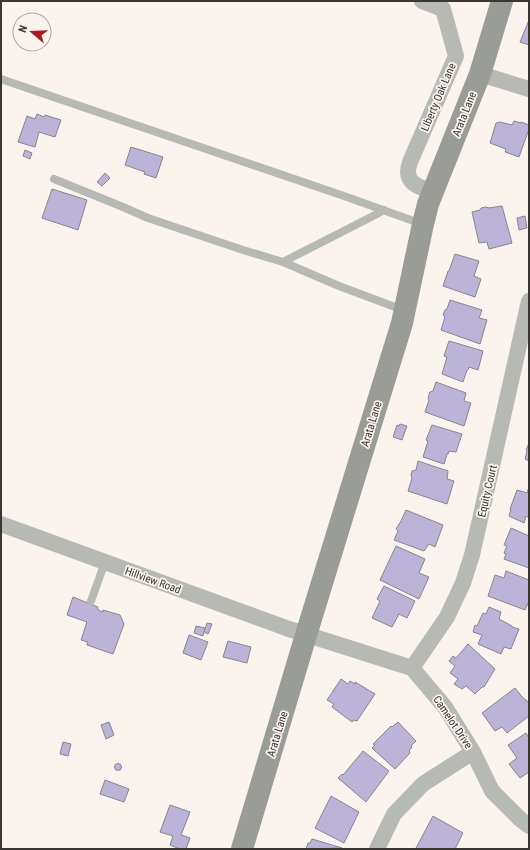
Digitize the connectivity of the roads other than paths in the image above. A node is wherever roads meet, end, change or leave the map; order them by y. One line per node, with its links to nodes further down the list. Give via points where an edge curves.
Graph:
1 (422, 1): 7 (street, LIberty Oak Lane, via 444,9 456,56 410,162 408,173 410,181)
2 (502, 1): 3 (street, Arata Lane)
3 (480, 74): 5 (street); 7 (street, Arata Lane)
4 (1, 79): 8 (lane)
5 (529, 89)
6 (54, 179): 10 (lane, via 148,218)
7 (433, 192): 9 (street, Arata Lane)
8 (384, 210): 9 (lane); 10 (lane)
9 (423, 224): 12 (street, Arata Lane)
10 (283, 262): 12 (lane)
11 (529, 301): 17 (street, Equity Court, via 472,555 463,583 447,617)
12 (404, 311): 16 (street, Arata Lane)
13 (1, 524): 14 (street, Hillview Road)
14 (105, 562): 15 (lane); 16 (street, Hillview Road)
15 (91, 600)
16 (306, 635): 17 (street); 20 (street, Arata Lane)
17 (412, 668): 18 (street, Camelot Drive, via 445,707)
18 (473, 752): 19 (street, Camelot Drive, via 492,791); 21 (street, via 422,784 394,814)
19 (529, 826)
20 (242, 849)
21 (377, 849)

